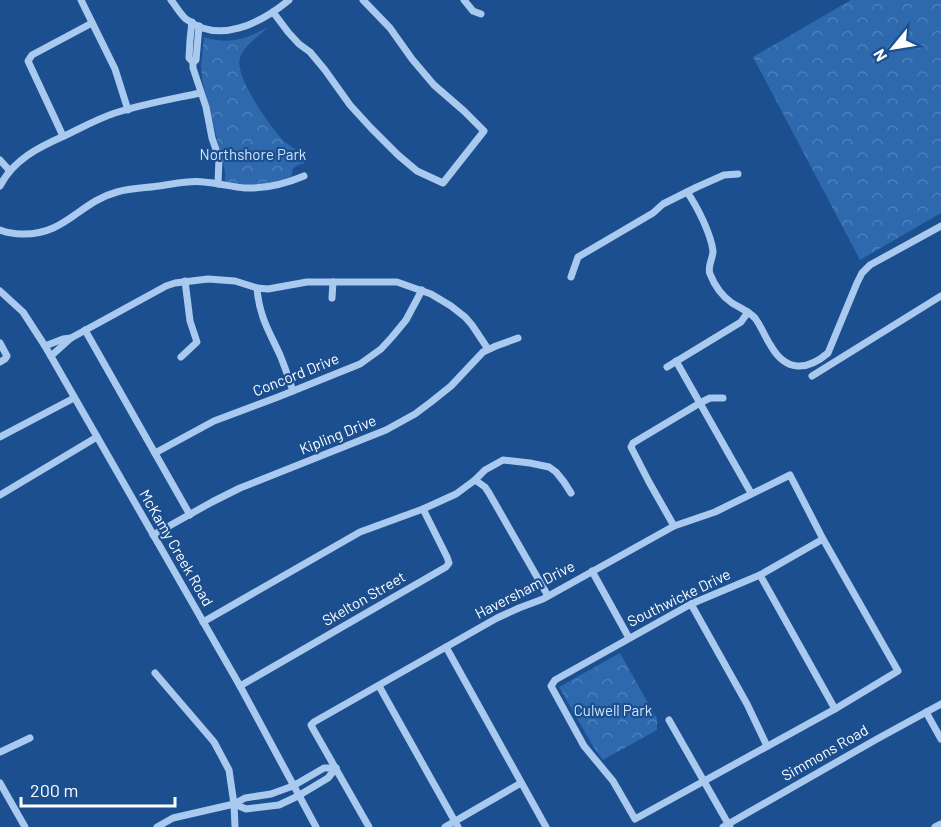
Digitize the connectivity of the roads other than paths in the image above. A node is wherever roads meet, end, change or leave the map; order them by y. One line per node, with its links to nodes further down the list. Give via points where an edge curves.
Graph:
1 (81, 0): 8 (street)
2 (171, 0): 9 (street)
3 (289, 0): 6 (street)
4 (363, 0): 6 (street, via 434,85 484,131 443,183 417,171 371,128)
5 (464, 0): 7 (street)
6 (273, 12): 9 (street, via 234,30 218,31)
7 (481, 14)
8 (92, 23): 11 (street, via 115,69); 12 (street, via 28,61)
9 (195, 24): 10 (street, via 189,58)
10 (200, 93): 11 (street); 17 (street, via 219,158)
11 (128, 110): 12 (street)
12 (63, 136): 14 (street, via 30,153)
13 (0, 160): 14 (street)
14 (10, 171): 18 (street)
15 (738, 174): 19 (street, via 724,175)
16 (304, 176): 17 (street, via 268,188)
17 (218, 184): 21 (street, via 184,182 125,190 109,194 45,232 9,234)
18 (0, 186)
19 (687, 192): 22 (street, via 578,257); 30 (street, via 704,222 713,252 708,270 713,281 731,302)
20 (941, 226): 30 (street, via 862,273 828,353 810,365 799,367 777,356)
21 (0, 230)
22 (571, 277)
23 (185, 281): 25 (street, via 235,281); 31 (street, via 166,286); 38 (street, via 197,342)
24 (333, 282): 25 (street); 26 (street, via 397,282); 29 (street)
25 (257, 288): 43 (street, via 261,314)
26 (422, 290): 36 (street, via 465,317); 43 (street, Concord Drive, via 406,320 381,349 360,364)
27 (0, 291): 35 (street, McKamy Creek Road, via 23,312)
28 (941, 296): 42 (street)
29 (332, 298)
30 (748, 312): 39 (street, via 741,322)
31 (85, 330): 32 (street); 49 (street)
32 (71, 338): 35 (street); 37 (street)
33 (518, 338): 36 (street, Kipling Drive)
34 (0, 343): 40 (street, via 7,356)
35 (45, 346): 37 (street, McKamy Creek Road)
36 (488, 349): 55 (street, Kipling Drive, via 416,414 386,430 240,488)
37 (51, 356): 44 (street, McKamy Creek Road)
38 (181, 357)
39 (676, 361): 41 (street); 46 (street)
40 (0, 362)
41 (667, 367)
42 (812, 376)
43 (293, 391): 49 (street, Concord Drive, via 214,421)
44 (74, 398): 47 (street); 48 (street, McKamy Creek Road)
45 (723, 398): 46 (street)
46 (700, 402): 51 (street); 56 (street, via 631,447)
47 (0, 437)
48 (97, 437): 53 (street); 57 (street, McKamy Creek Road)
49 (155, 453): 55 (street)
50 (475, 480): 52 (street, via 503,460 530,462 556,472); 54 (street); 61 (street, via 489,493)
51 (751, 493): 56 (street, Haversham Drive); 58 (street, Haversham Drive, via 790,475)
52 (571, 494)
53 (0, 495)
54 (423, 509): 63 (street, via 360,532); 67 (street, Skelton Street, via 447,557 446,567)
55 (190, 515): 57 (street, Kipling Drive)
56 (675, 526): 59 (street, Haversham Drive)
57 (153, 535): 63 (street, McKamy Creek Road)
58 (823, 539): 60 (street, Southwicke Drive); 70 (street, via 898,671)
59 (592, 571): 61 (street, Haversham Drive); 64 (street)
60 (760, 575): 62 (street, Southwicke Drive); 70 (street)
61 (548, 596): 65 (street, Haversham Drive, via 497,618)
62 (691, 604): 64 (street, Southwicke Drive); 75 (street)
63 (203, 622): 67 (street, McKamy Creek Road)
64 (629, 638): 78 (street, Southwicke Drive, via 558,677 551,686 584,746 613,781 635,819)
65 (446, 647): 68 (street, Haversham Drive); 80 (street)
66 (155, 673): 83 (street, via 214,742 229,770)
67 (240, 686): 81 (street, McKamy Creek Road)
68 (379, 686): 77 (street, Haversham Drive, via 311,724); 84 (street)
69 (941, 704): 71 (street, Simmons Road)
70 (835, 709): 75 (street)
71 (926, 712): 74 (street); 86 (street, Simmons Road)
72 (669, 720): 78 (street)
73 (30, 738): 76 (street)
74 (941, 739)
75 (767, 746): 78 (street)
76 (0, 752)
77 (336, 768): 81 (street, via 324,768); 82 (street, via 328,778); 91 (street)
78 (704, 782): 86 (street)
79 (0, 783): 87 (street)
80 (521, 783): 84 (street); 93 (street)
81 (293, 786): 82 (street, McKamy Creek Road); 83 (street)
82 (298, 796): 83 (street, via 279,805 246,809); 90 (street, McKamy Creek Road)
83 (234, 804): 88 (street, via 173,818); 89 (street)
84 (456, 824): 92 (street)
85 (941, 824): 94 (street)
86 (727, 826)
87 (25, 827)
88 (157, 827)
89 (235, 827)
90 (316, 827)
91 (369, 827)
92 (446, 827)
93 (546, 827)
94 (935, 827)

